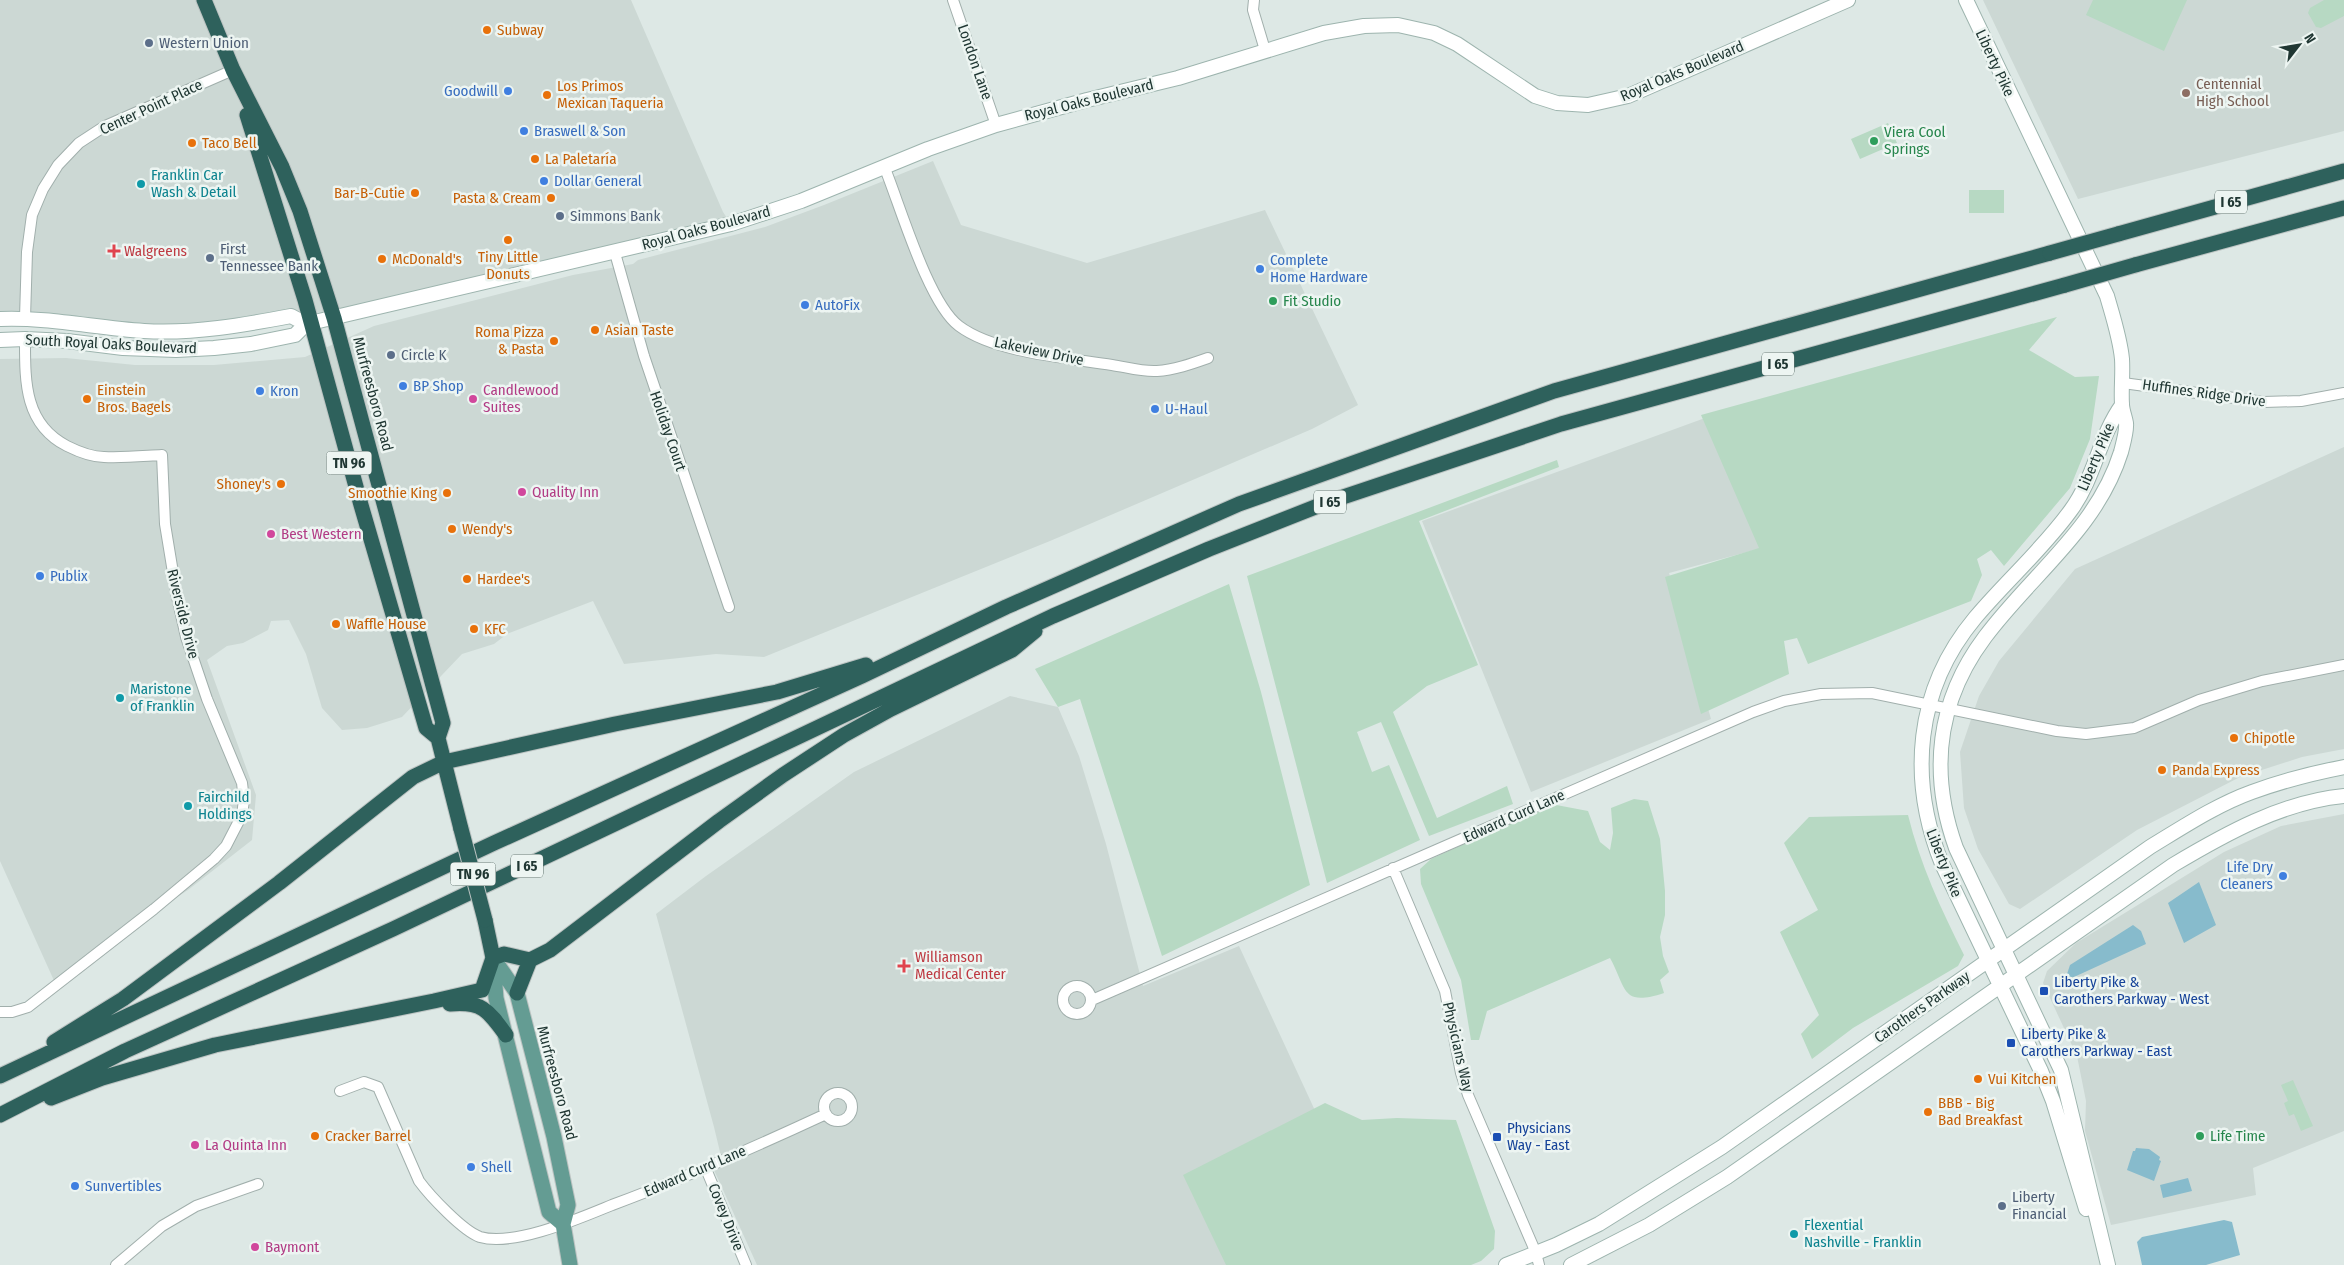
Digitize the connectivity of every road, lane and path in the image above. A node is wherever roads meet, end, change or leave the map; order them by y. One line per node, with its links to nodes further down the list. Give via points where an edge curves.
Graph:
1 (204, 0): 7 (highway, Murfreesboro Road / TN 96)
2 (954, 0): 8 (street, London Lane)
3 (1254, 0): 6 (street, via 1253,10)
4 (1848, 0): 6 (main road, Royal Oaks Boulevard, via 1628,96 1588,105 1557,103 1535,96 1457,44 1434,33 1398,25 1364,26 1324,33)
5 (1966, 0): 20 (main road, Liberty Pike, via 2107,296 2120,347)
6 (1265, 50): 8 (main road, Royal Oaks Boulevard, via 1178,78)
7 (233, 70): 14 (street, Center Point Place, via 105,126 79,143 58,165 32,215); 15 (highway, Murfreesboro Road / TN 96, via 282,167 300,211); 16 (highway, Murfreesboro Road / TN 96, via 283,224)
8 (996, 125): 9 (main road, Royal Oaks Boulevard)
9 (884, 166): 12 (main road, Royal Oaks Boulevard, via 801,201 738,222); 19 (street, Lakeview Drive, via 928,280 938,301 959,326 997,345 1154,371 1179,368)
10 (2344, 171): 26 (highway, I 65, bridge, via 1554,392 1239,504)
11 (2344, 208): 27 (highway, I 65 / I 65, bridge, via 1561,424 1328,502)
12 (615, 253): 15 (main road, Royal Oaks Boulevard); 25 (street, Holiday Court, via 644,356)
13 (0, 318): 14 (main road, South Royal Oaks Boulevard)
14 (25, 318): 16 (main road, South Royal Oaks Boulevard, via 155,331 210,329 292,316); 17 (main road)
15 (334, 318): 16 (main road, Royal Oaks Boulevard); 31 (highway, Murfreesboro Road / TN 96, via 443,723)
16 (308, 324): 17 (main road, South Royal Oaks Boulevard, via 295,335 214,348 122,348); 31 (highway, Murfreesboro Road / TN 96, via 426,728)
17 (25, 339): 18 (main road, South Royal Oaks Boulevard); 45 (street, Riverside Drive, via 27,392 36,418 48,434 81,453 102,457 162,455 165,524 186,637 207,699 242,783 244,800 235,833 214,859 28,1007)
18 (0, 340)
19 (1208, 358)
20 (2123, 382): 21 (street, Huffines Ridge Drive, via 2264,402 2301,401); 22 (main road, Liberty Pike)
21 (2344, 393)
22 (2122, 405): 23 (main road, Liberty Pike, via 2110,422 2090,477 2076,503); 24 (main road, Liberty Pike, via 2127,425 2121,451 2104,493 2088,519)
23 (2010, 580): 24 (main road); 29 (main road, Liberty Pike, via 1962,635 1937,681)
24 (2024, 593): 30 (main road, Liberty Pike, via 1986,636 1969,661)
25 (729, 607)
26 (1006, 608): 32 (highway, via 917,640 858,668 776,692); 47 (highway, I 65, via 494,843)
27 (1053, 616): 38 (highway, via 1012,650 891,709 783,775 550,950); 50 (highway, I 65, via 402,925 125,1051)
28 (2344, 665): 30 (street, Edward Curd Lane, via 2262,681 2199,700 2134,728 2112,732 2057,731)
29 (1929, 705): 30 (street, Edward Curd Lane); 35 (street, Edward Curd Lane, via 1872,693 1839,692 1784,701); 39 (main road, Liberty Pike, via 1921,773 1926,817 1942,864)
30 (1948, 710): 36 (main road, Liberty Pike, via 1940,749 1940,773 1948,827)
31 (438, 738): 32 (highway, Murfreesboro Road / TN 96)
32 (444, 762): 37 (highway, Murfreesboro Road / TN 96, bridge); 47 (highway, via 413,777 279,883 123,999)
33 (2344, 767): 36 (main road, Carothers Parkway, via 2308,774 2219,806 2150,847)
34 (2344, 796): 40 (main road, Carothers Parkway, via 2296,806 2216,839)
35 (1393, 868): 43 (street, Edward Curd Lane); 54 (street, Physicians Way, via 1445,991 1468,1096)
36 (2004, 949): 39 (main road, Carothers Parkway); 40 (main road, Liberty Pike)
37 (493, 958): 38 (highway, via 504,954); 42 (main road, Murfreesboro Road); 44 (highway, via 482,990); 46 (main road, Murfreesboro Road, via 496,998)
38 (530, 960): 42 (highway)
39 (1988, 961): 41 (main road, Liberty Pike); 54 (main road, Carothers Parkway, via 1722,1147)
40 (2016, 974): 41 (main road, Carothers Parkway); 62 (main road, Liberty Pike, via 2060,1070)
41 (2000, 986): 60 (main road, Carothers Parkway, via 1692,1200); 61 (main road, Liberty Pike, via 2053,1101)
42 (516, 993): 53 (main road, Murfreesboro Road, via 565,1187 568,1205)
43 (1092, 1000)
44 (434, 1001): 46 (highway, via 479,1005 490,1012); 50 (highway, via 215,1045 102,1078)
45 (0, 1012)
46 (506, 1035): 53 (main road, Murfreesboro Road, via 549,1212)
47 (0, 1076)
48 (340, 1091): 53 (street, Edward Curd Lane, via 364,1082 378,1087 419,1181 448,1214 479,1236 509,1238)
49 (826, 1114): 51 (street, Edward Curd Lane)
50 (0, 1115)
51 (706, 1169): 53 (street, Edward Curd Lane); 57 (street, Covey Drive)
52 (258, 1184): 55 (street, via 196,1206 162,1226)
53 (563, 1224): 56 (main road, Murfreesboro Road)
54 (1538, 1259): 58 (main road, Carothers Parkway); 59 (street, Physicians Way)
55 (116, 1265)
56 (570, 1265)
57 (746, 1265)
58 (1506, 1265)
59 (1546, 1265)
60 (1571, 1265)
61 (2103, 1265)
62 (2108, 1265)

